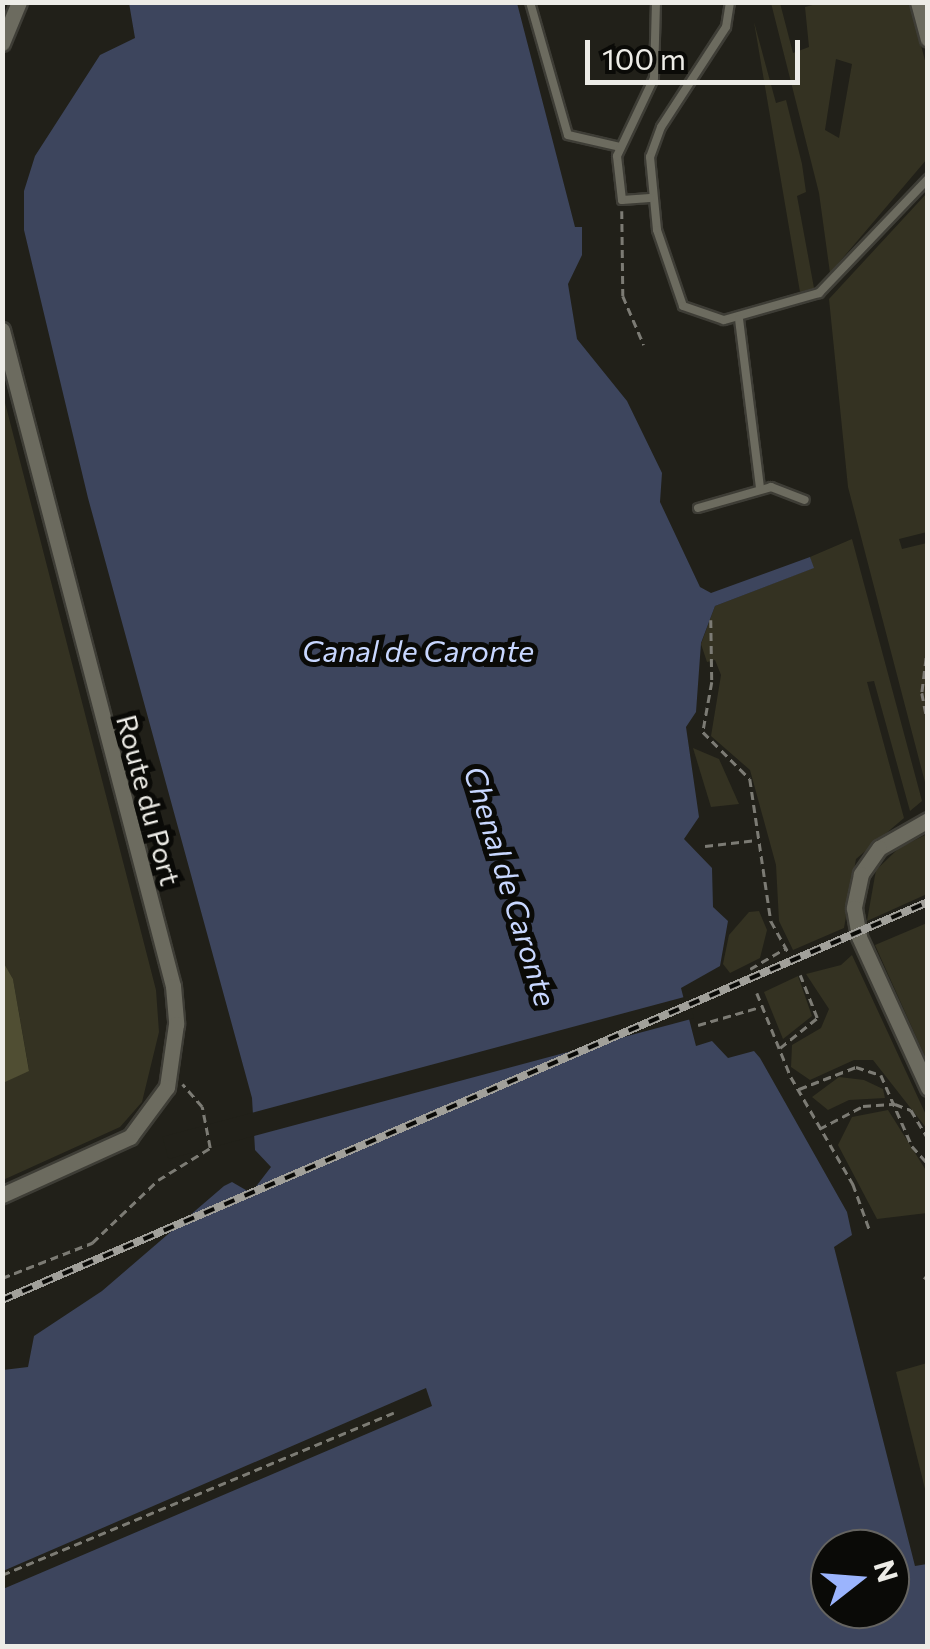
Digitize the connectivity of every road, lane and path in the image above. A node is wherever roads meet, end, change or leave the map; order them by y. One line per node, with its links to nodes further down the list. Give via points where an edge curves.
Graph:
1 (19, 2): 7 (street)
2 (530, 2): 8 (lane, via 568,135)
3 (656, 2): 8 (lane, via 654,78)
4 (730, 2): 10 (lane, via 726,28 654,142)
5 (918, 2): 6 (street)
6 (928, 40)
7 (2, 43)
8 (620, 147): 11 (lane)
9 (928, 179): 12 (lane, via 824,290)
10 (650, 198): 11 (lane); 12 (lane, via 683,306 711,320)
11 (622, 200): 14 (path, via 623,296)
12 (739, 318): 15 (lane)
13 (2, 330): 30 (street, Route du Port, via 172,986)
14 (644, 345)
15 (760, 488): 16 (lane, via 780,488); 17 (lane)
16 (805, 500)
17 (698, 508)
18 (711, 620): 22 (path, via 703,732 747,772)
19 (928, 644): 20 (path, via 922,693)
20 (928, 723)
21 (928, 820): 31 (street, via 879,848 861,874 854,908 859,937)
22 (759, 840): 23 (path); 24 (path, via 771,920 787,950)
23 (705, 846)
24 (750, 969)
25 (800, 975): 29 (path, via 818,1018)
26 (756, 993): 27 (path)
27 (762, 1006): 28 (path); 29 (path)
28 (698, 1025)
29 (778, 1048): 32 (path)
30 (170, 1077): 37 (street, Route du Port, via 130,1138); 39 (path, via 202,1107 210,1148 158,1180 92,1244)
31 (928, 1088)
32 (798, 1090): 33 (path, via 856,1067 881,1076); 34 (path)
33 (895, 1104): 34 (path, via 862,1106); 35 (path, via 911,1110); 36 (path, via 912,1146)
34 (820, 1129): 38 (path, via 853,1184)
35 (928, 1138)
36 (928, 1164)
37 (2, 1195)
38 (870, 1230)
39 (2, 1278)
40 (394, 1413): 41 (path)
41 (2, 1575)

